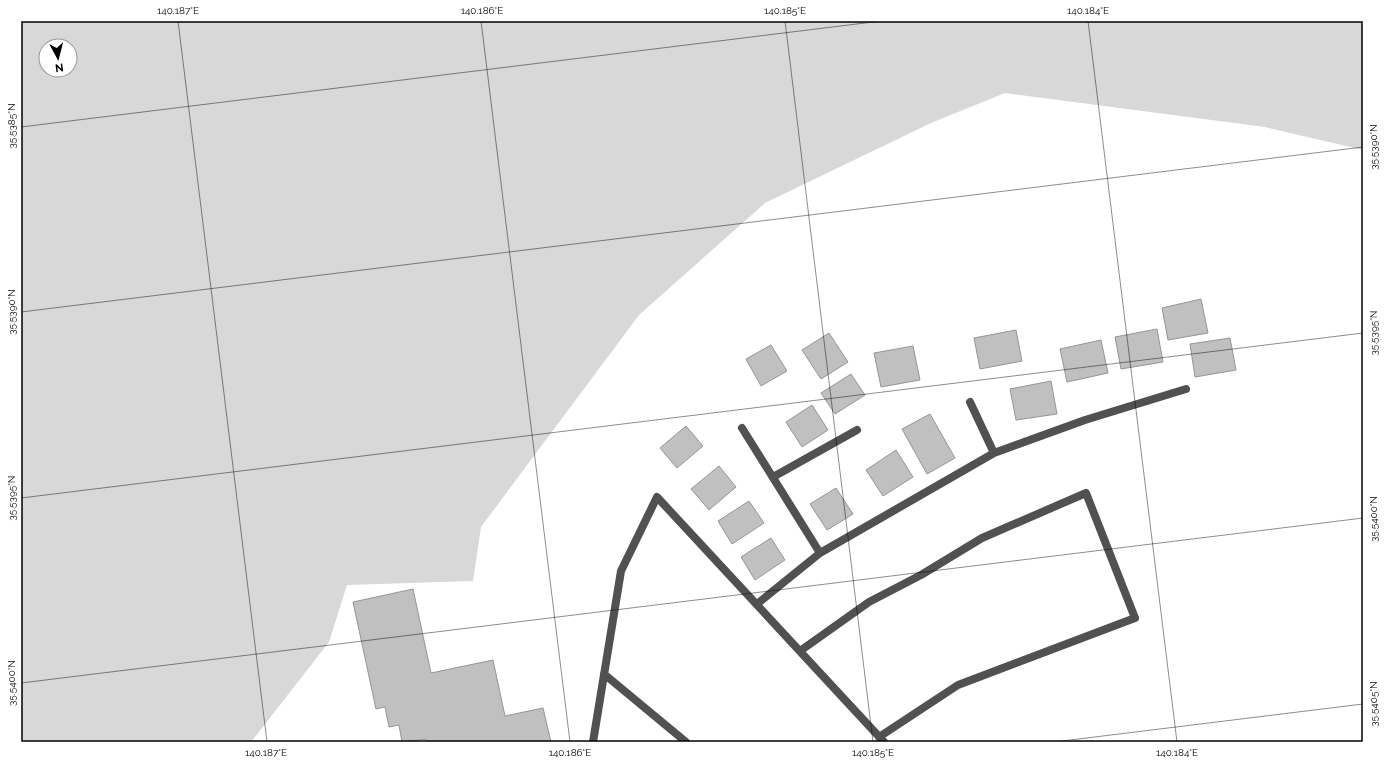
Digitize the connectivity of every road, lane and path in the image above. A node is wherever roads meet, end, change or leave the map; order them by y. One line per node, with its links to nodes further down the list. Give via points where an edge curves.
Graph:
1 (1186, 389): 5 (street, via 1085,420)
2 (970, 402): 5 (street)
3 (742, 428): 6 (street)
4 (857, 430): 6 (street)
5 (994, 453): 7 (street)
6 (773, 477): 7 (street)
7 (820, 552): 8 (street)
8 (757, 604): 9 (street); 10 (street, via 657,497 621,571)
9 (800, 651): 11 (street); 11 (street, via 869,602 921,575 982,538 1086,493 1135,618 958,686)
10 (604, 674): 12 (street); 13 (street)
11 (881, 739)
12 (593, 742)
13 (686, 742)

